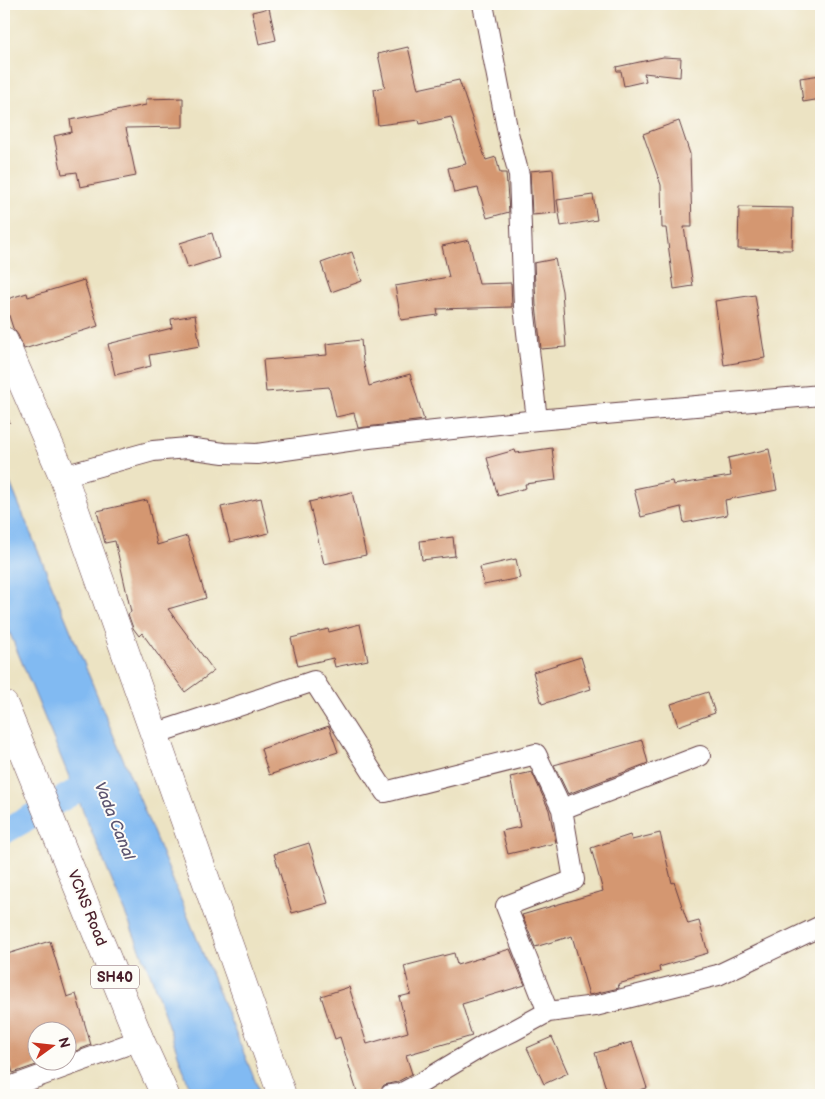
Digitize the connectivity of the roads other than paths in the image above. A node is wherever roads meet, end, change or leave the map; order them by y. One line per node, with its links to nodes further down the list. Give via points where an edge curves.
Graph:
1 (483, 4): 4 (street, via 519,175 524,306)
2 (4, 341): 5 (main road)
3 (821, 395): 4 (street)
4 (537, 420): 5 (street, via 257,454 187,448 153,451)
5 (63, 476): 7 (main road)
6 (4, 705): 12 (main road, VCNS Road / SH40)
7 (154, 734): 9 (street, via 314,681 385,792 536,754); 15 (main road)
8 (700, 756): 9 (street)
9 (562, 809): 11 (street, via 574,880 506,906)
10 (821, 926): 11 (street, via 718,975 594,1006)
11 (548, 1012): 16 (street, via 486,1044 421,1084)
12 (140, 1040): 13 (street); 14 (main road, VCNS Road / SH40)
13 (4, 1089)
14 (165, 1095)
15 (282, 1095)
16 (390, 1095)

